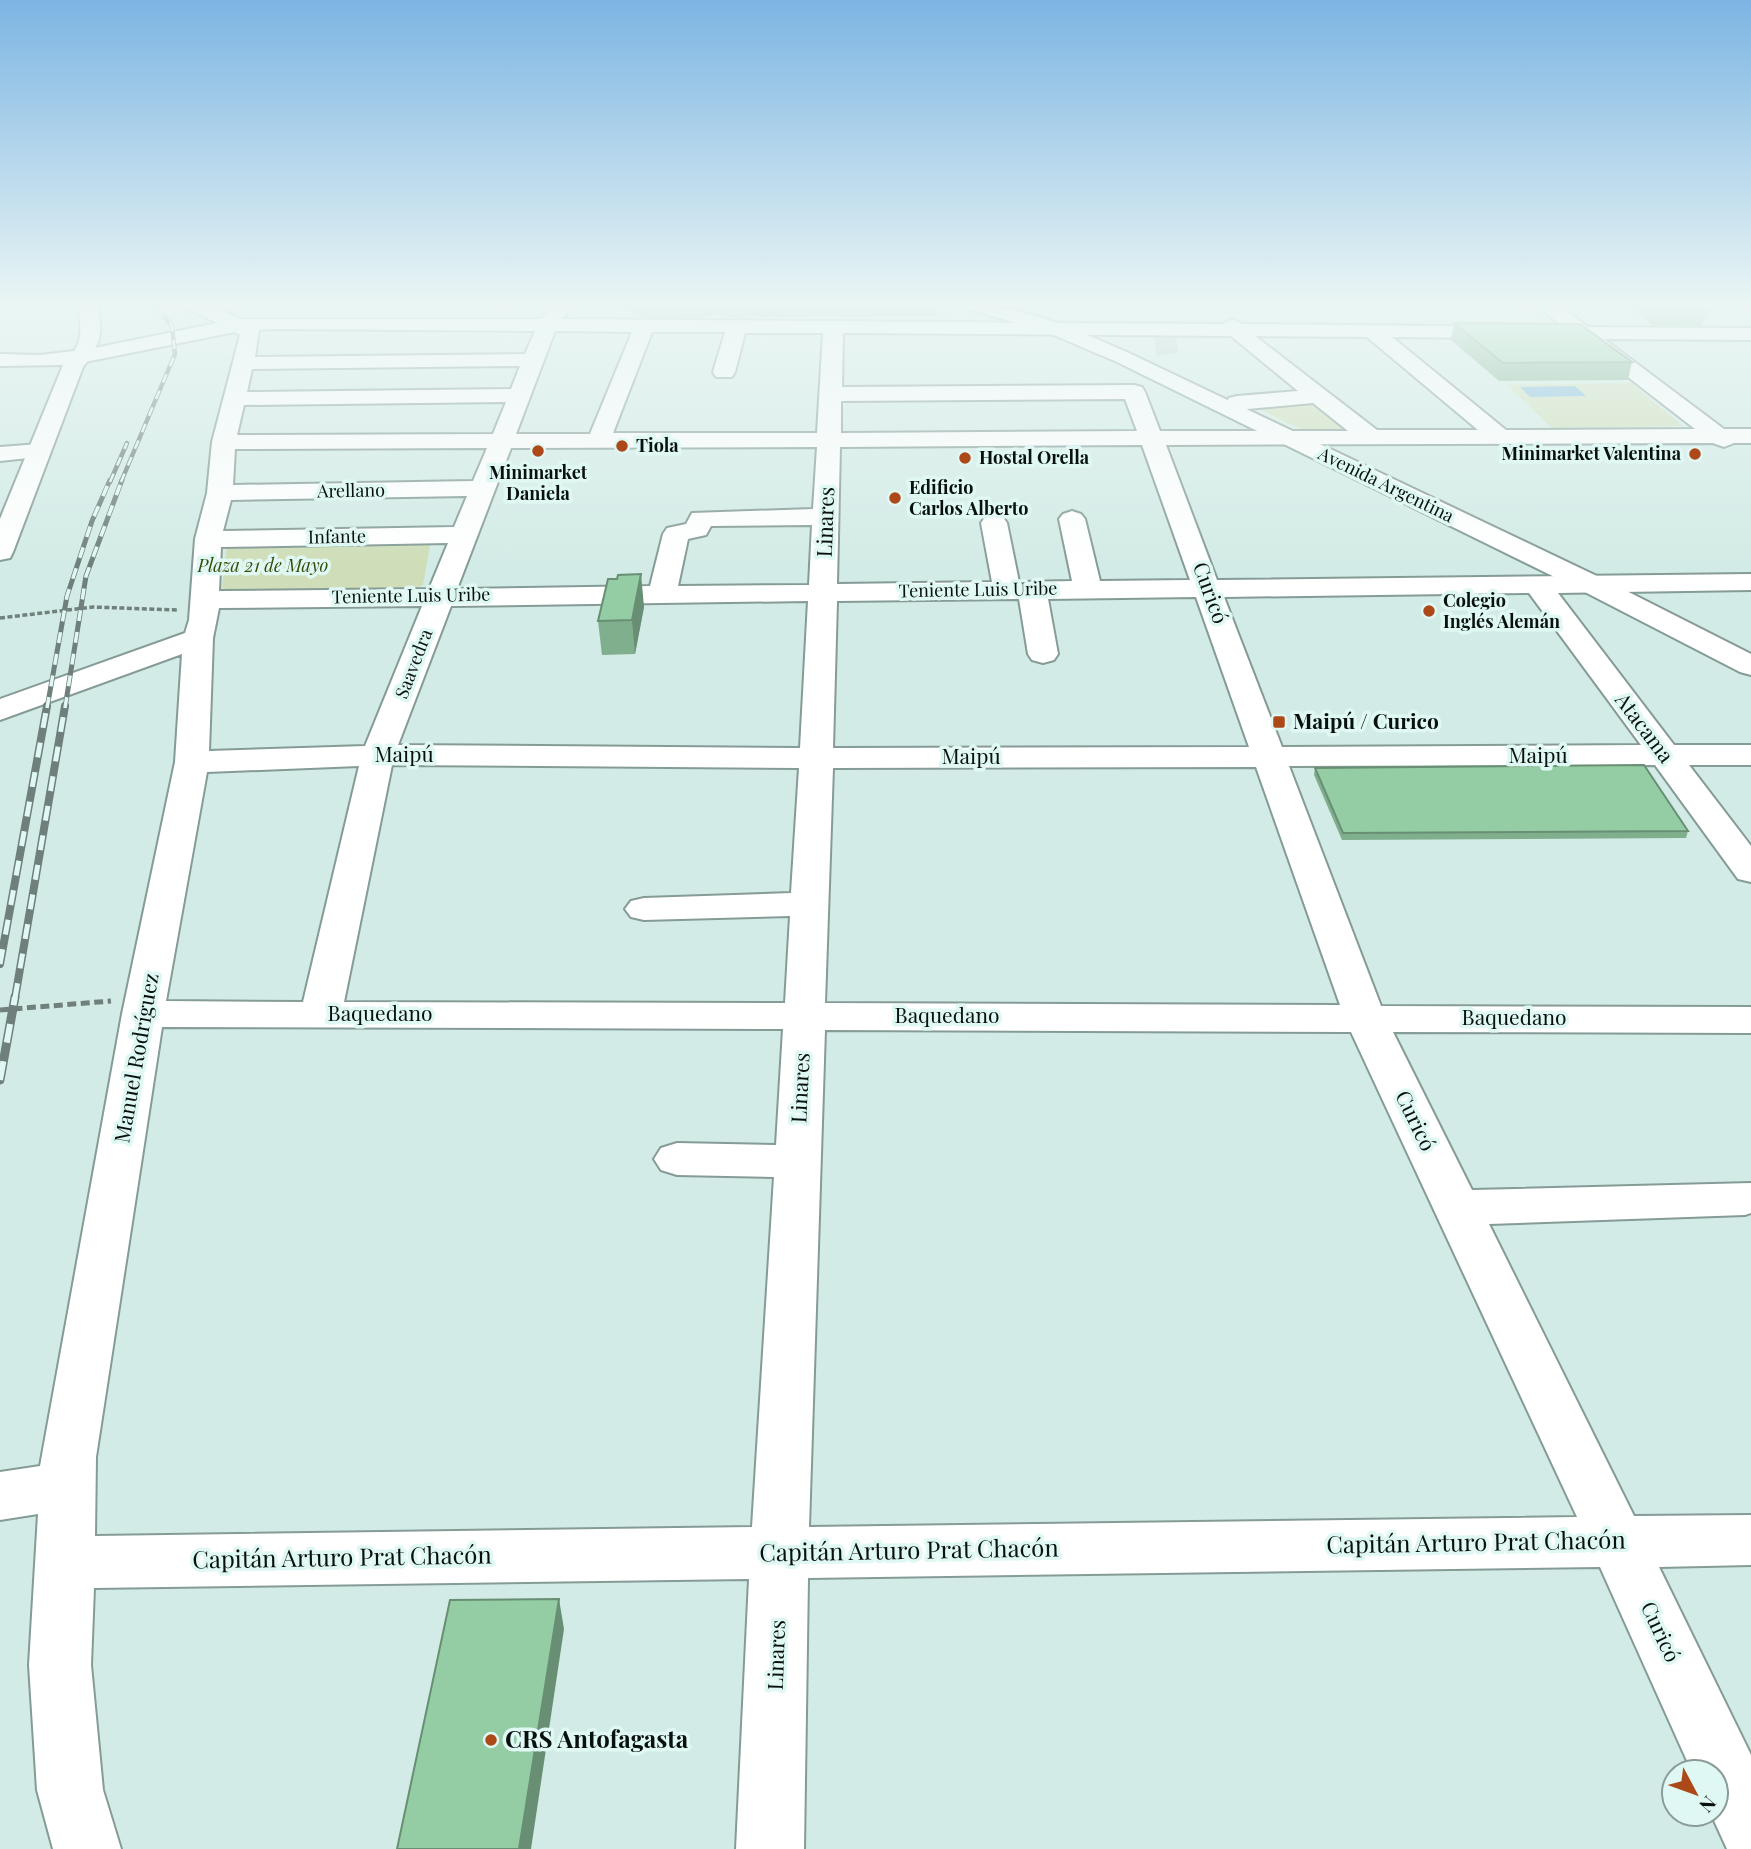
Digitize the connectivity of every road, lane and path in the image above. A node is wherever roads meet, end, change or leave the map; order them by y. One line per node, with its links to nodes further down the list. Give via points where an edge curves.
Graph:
1 (63, 391): 27 (street)
2 (235, 391): 15 (street, Manuel Rodríguez)
3 (521, 391): 13 (street, Saavedra)
4 (618, 391): 24 (street)
5 (859, 391): 12 (street)
6 (1135, 391): 20 (street, Curicó)
7 (1186, 391): 21 (street, Avenida Argentina)
8 (1221, 391): 16 (street, Avenida Argentina)
9 (1313, 391): 14 (street)
10 (1445, 391): 18 (street)
11 (1659, 391): 19 (street)
12 (830, 394): 23 (street, Linares)
13 (520, 395): 15 (street); 25 (street, Saavedra)
14 (1319, 396): 16 (street); 22 (street)
15 (233, 399): 26 (street, Manuel Rodríguez)
16 (1237, 403): 21 (street, Avenida Argentina)
17 (1751, 436): 19 (street)
18 (1500, 437): 19 (street); 22 (street)
19 (1719, 437): 29 (street)
20 (1153, 438): 21 (street); 23 (street); 41 (street, Curicó)
21 (1298, 438): 22 (street); 40 (street, Avenida Argentina)
22 (1372, 438)
23 (828, 439): 24 (street); 32 (street, Linares)
24 (599, 440): 25 (street)
25 (502, 441): 26 (street); 30 (street, Saavedra)
26 (224, 442): 31 (street, Manuel Rodríguez)
27 (39, 451): 28 (street); 37 (street)
28 (0, 454)
29 (1751, 459)
30 (483, 488): 31 (street, Arellano); 35 (street, Saavedra)
31 (220, 493): 36 (street, Manuel Rodríguez)
32 (826, 517): 44 (street, Linares); 45 (street, via 701,518 697,529 676,534)
33 (1072, 519): 42 (street)
34 (994, 523): 43 (street)
35 (465, 535): 36 (street, Infante); 46 (street, Saavedra)
36 (208, 539): 47 (street, Manuel Rodríguez)
37 (0, 552)
38 (1751, 582): 40 (street, Teniente Luis Uribe)
39 (1537, 584): 40 (street, Teniente Luis Uribe); 41 (street, Teniente Luis Uribe); 54 (street, Atacama)
40 (1605, 584): 49 (street, Avenida Argentina); 51 (street, Avenida Argentina)
41 (1208, 588): 42 (street, Teniente Luis Uribe); 56 (street, Curicó)
42 (1088, 589): 43 (street, Teniente Luis Uribe)
43 (1020, 590): 44 (street, Teniente Luis Uribe); 50 (street)
44 (823, 592): 45 (street, Teniente Luis Uribe); 57 (street, Linares)
45 (662, 594): 46 (street, Teniente Luis Uribe)
46 (441, 596): 47 (street, Teniente Luis Uribe); 53 (street, Saavedra)
47 (203, 616): 48 (path, via 93,607); 52 (street); 58 (street, Manuel Rodríguez)
48 (0, 618)
49 (1751, 649)
50 (1043, 654)
51 (1751, 666)
52 (0, 710)
53 (380, 755): 57 (street, Maipú); 58 (street, Maipú); 64 (street, Saavedra)
54 (1664, 755): 55 (street, Maipú); 56 (street, Maipú); 59 (street, Atacama)
55 (1751, 755)
56 (1270, 757): 57 (street, Maipú); 66 (street, Curicó)
57 (817, 758): 60 (street, Linares)
58 (192, 762): 62 (street, Manuel Rodríguez)
59 (1751, 871)
60 (810, 904): 61 (street); 65 (street, Linares)
61 (643, 909)
62 (145, 1006): 63 (path); 64 (street, Baquedano); 72 (street, Manuel Rodríguez, via 68,1457)
63 (0, 1010)
64 (321, 1014): 65 (street, Baquedano)
65 (805, 1015): 66 (street, Baquedano); 69 (street, Linares)
66 (1365, 1017): 67 (street, Baquedano); 71 (street, Curicó)
67 (1751, 1020)
68 (677, 1159): 69 (street)
69 (797, 1163): 76 (street, Linares)
70 (1745, 1198): 71 (street)
71 (1457, 1208): 75 (street, Curicó)
72 (68, 1486): 73 (street); 77 (street, Manuel Rodríguez)
73 (0, 1496)
74 (1751, 1540): 75 (street, Capitán Arturo Prat Chacón)
75 (1617, 1541): 76 (street, Capitán Arturo Prat Chacón); 78 (street, Curicó)
76 (779, 1552): 77 (street, Capitán Arturo Prat Chacón); 80 (street, Linares)
77 (66, 1562): 79 (street, Manuel Rodríguez, via 60,1665 70,1790)
78 (1751, 1826)
79 (87, 1849)
80 (770, 1849)

